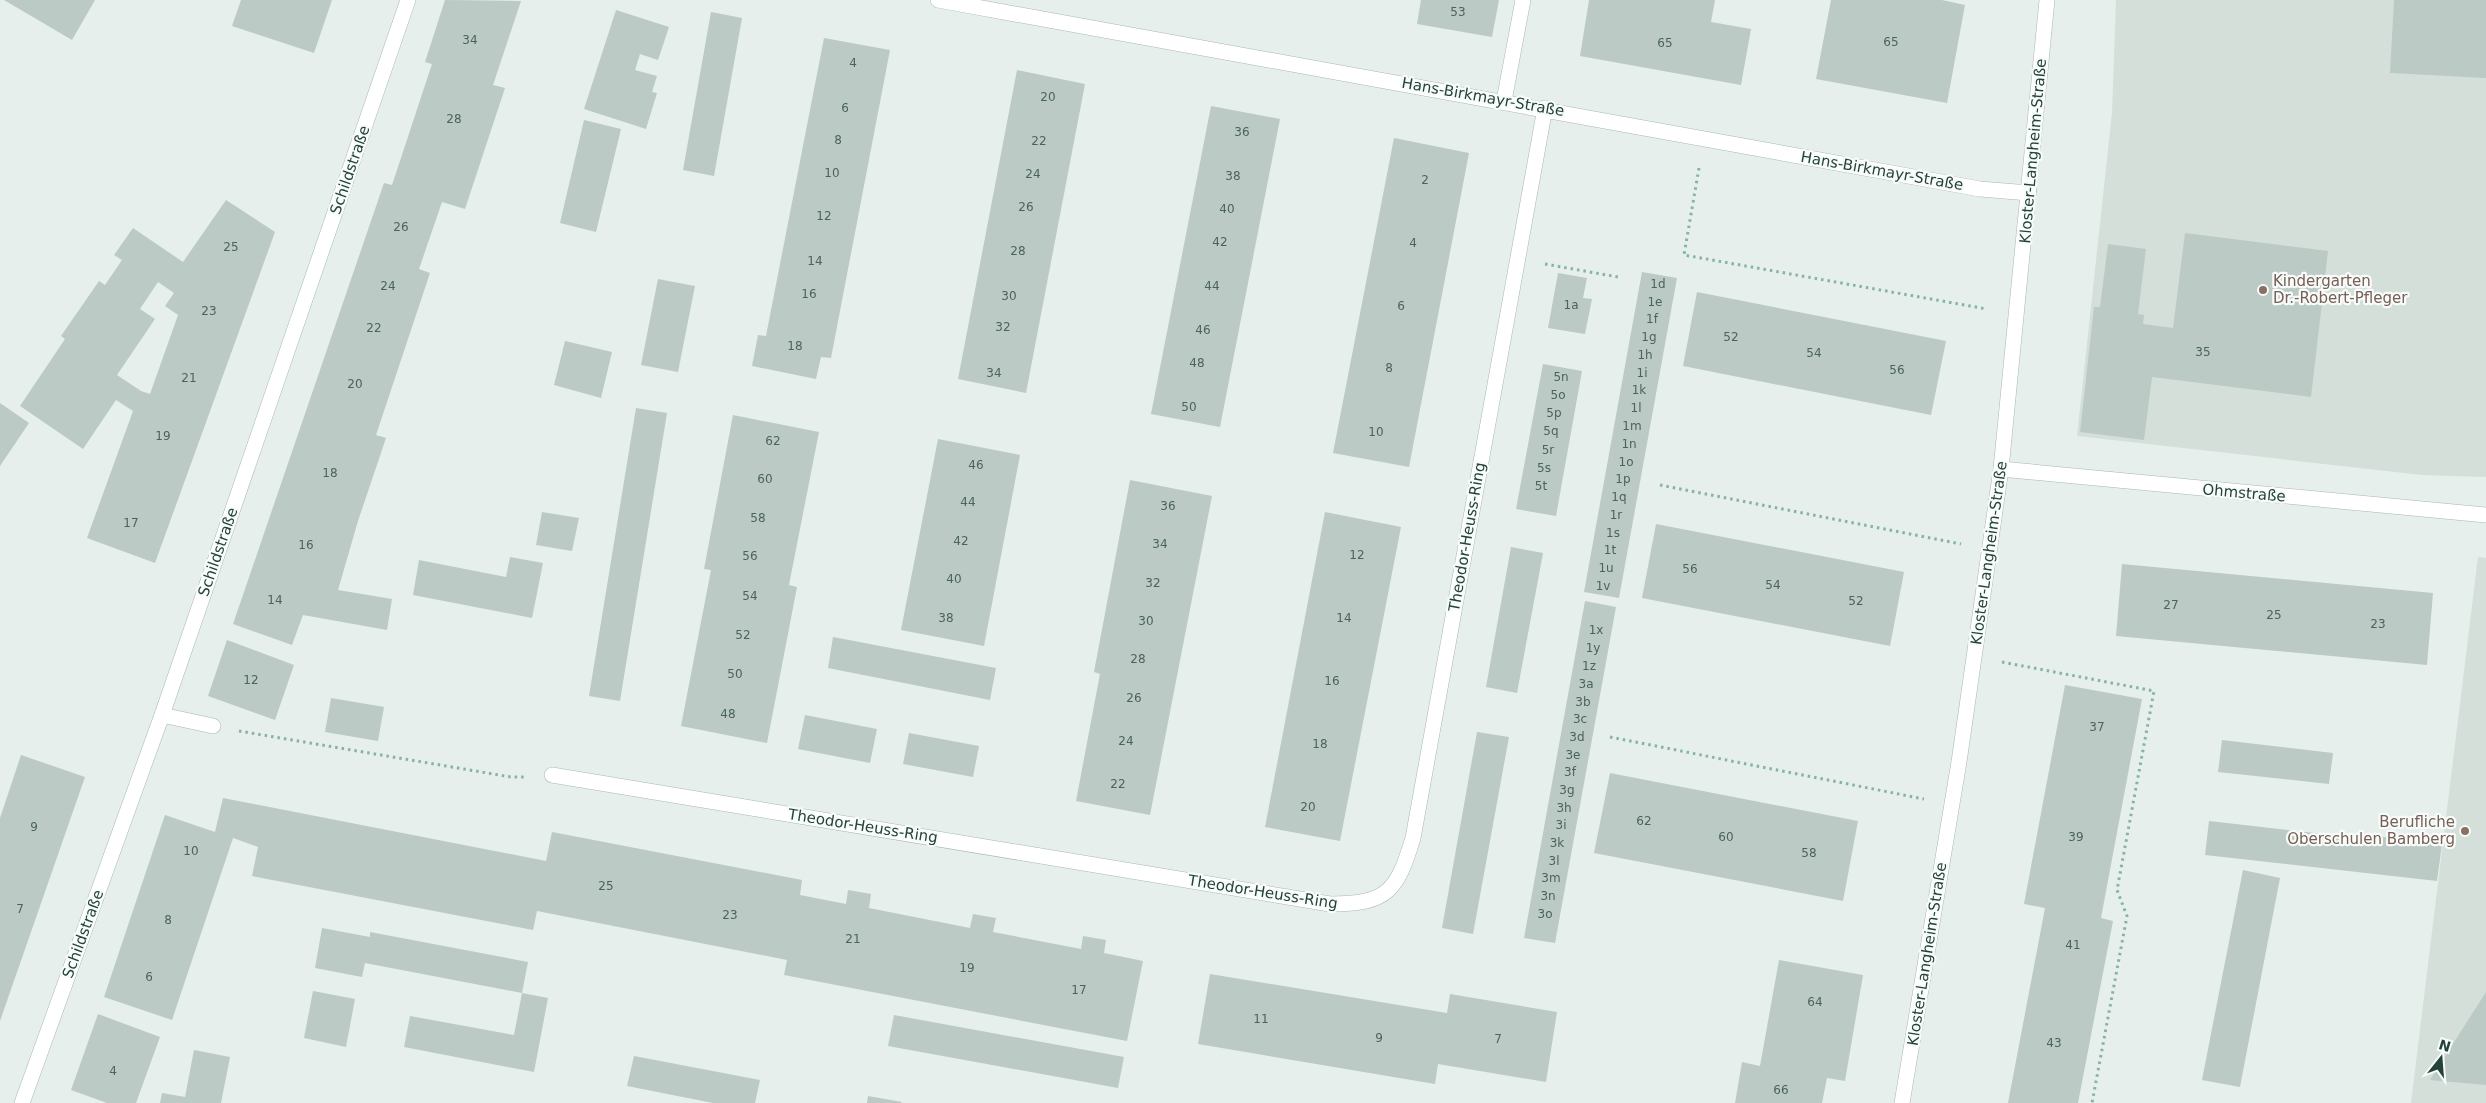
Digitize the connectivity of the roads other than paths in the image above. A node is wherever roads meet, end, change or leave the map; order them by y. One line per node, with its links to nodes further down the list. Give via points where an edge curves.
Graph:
1 (408, 0): 10 (street, Schildstraße)
2 (938, 0): 5 (street, Hans-Birkmayr-Straße)
3 (1523, 0): 5 (street)
4 (2047, 0): 7 (street, Kloster-Langheim-Straße)
5 (1504, 101): 6 (street, Hans-Birkmayr-Straße)
6 (1545, 108): 7 (street, Hans-Birkmayr-Straße, via 1980,189); 12 (street, Theodor-Heuss-Ring, via 1413,838 1395,884 1377,899 1358,904 1330,904)
7 (2029, 193): 8 (street, Kloster-Langheim-Straße)
8 (2001, 469): 9 (street, Ohmstraße); 14 (street, Kloster-Langheim-Straße, via 1952,804)
9 (2486, 515)
10 (162, 715): 11 (street); 13 (street, Schildstraße)
11 (213, 726)
12 (552, 775)
13 (22, 1103)
14 (1902, 1103)

